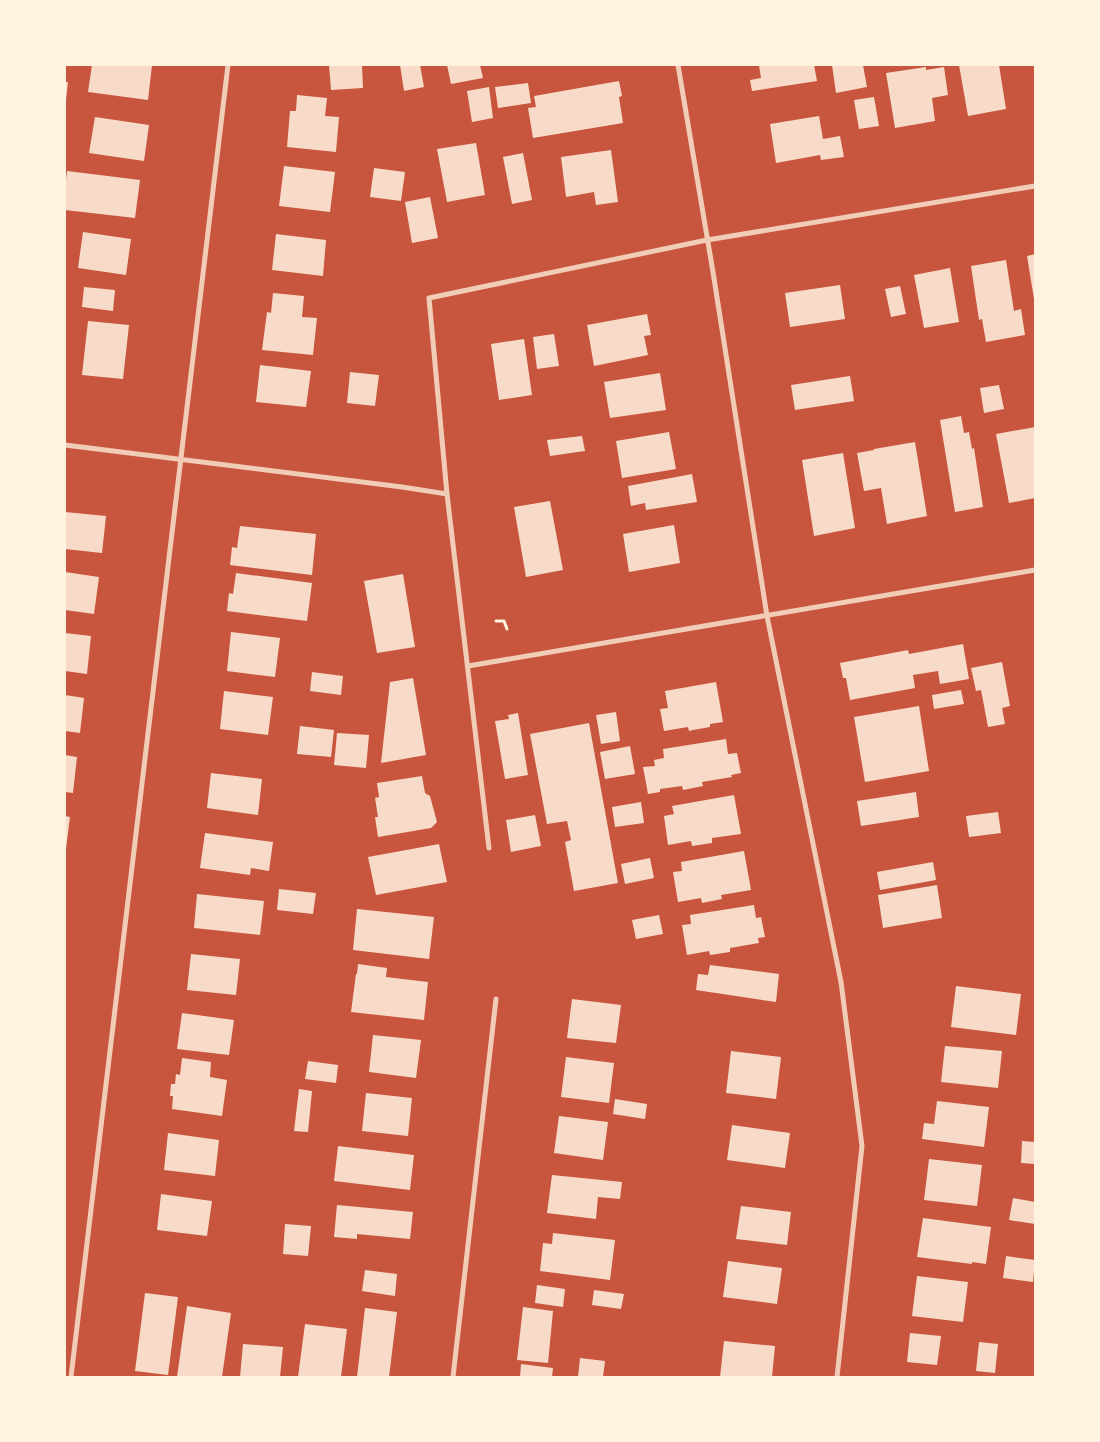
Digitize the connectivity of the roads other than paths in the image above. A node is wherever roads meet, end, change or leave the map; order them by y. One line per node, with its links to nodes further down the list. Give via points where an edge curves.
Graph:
1 (228, 65): 6 (street)
2 (678, 65): 4 (street)
3 (1035, 186): 4 (street)
4 (707, 240): 7 (street, via 429,298); 9 (street)
5 (65, 445): 6 (street)
6 (181, 458): 7 (street); 13 (street)
7 (447, 494): 10 (street)
8 (1035, 570): 9 (street)
9 (767, 616): 10 (street); 15 (street, via 841,982 862,1146)
10 (468, 666): 11 (street)
11 (489, 848)
12 (496, 999): 14 (street)
13 (71, 1377)
14 (453, 1377)
15 (837, 1377)

